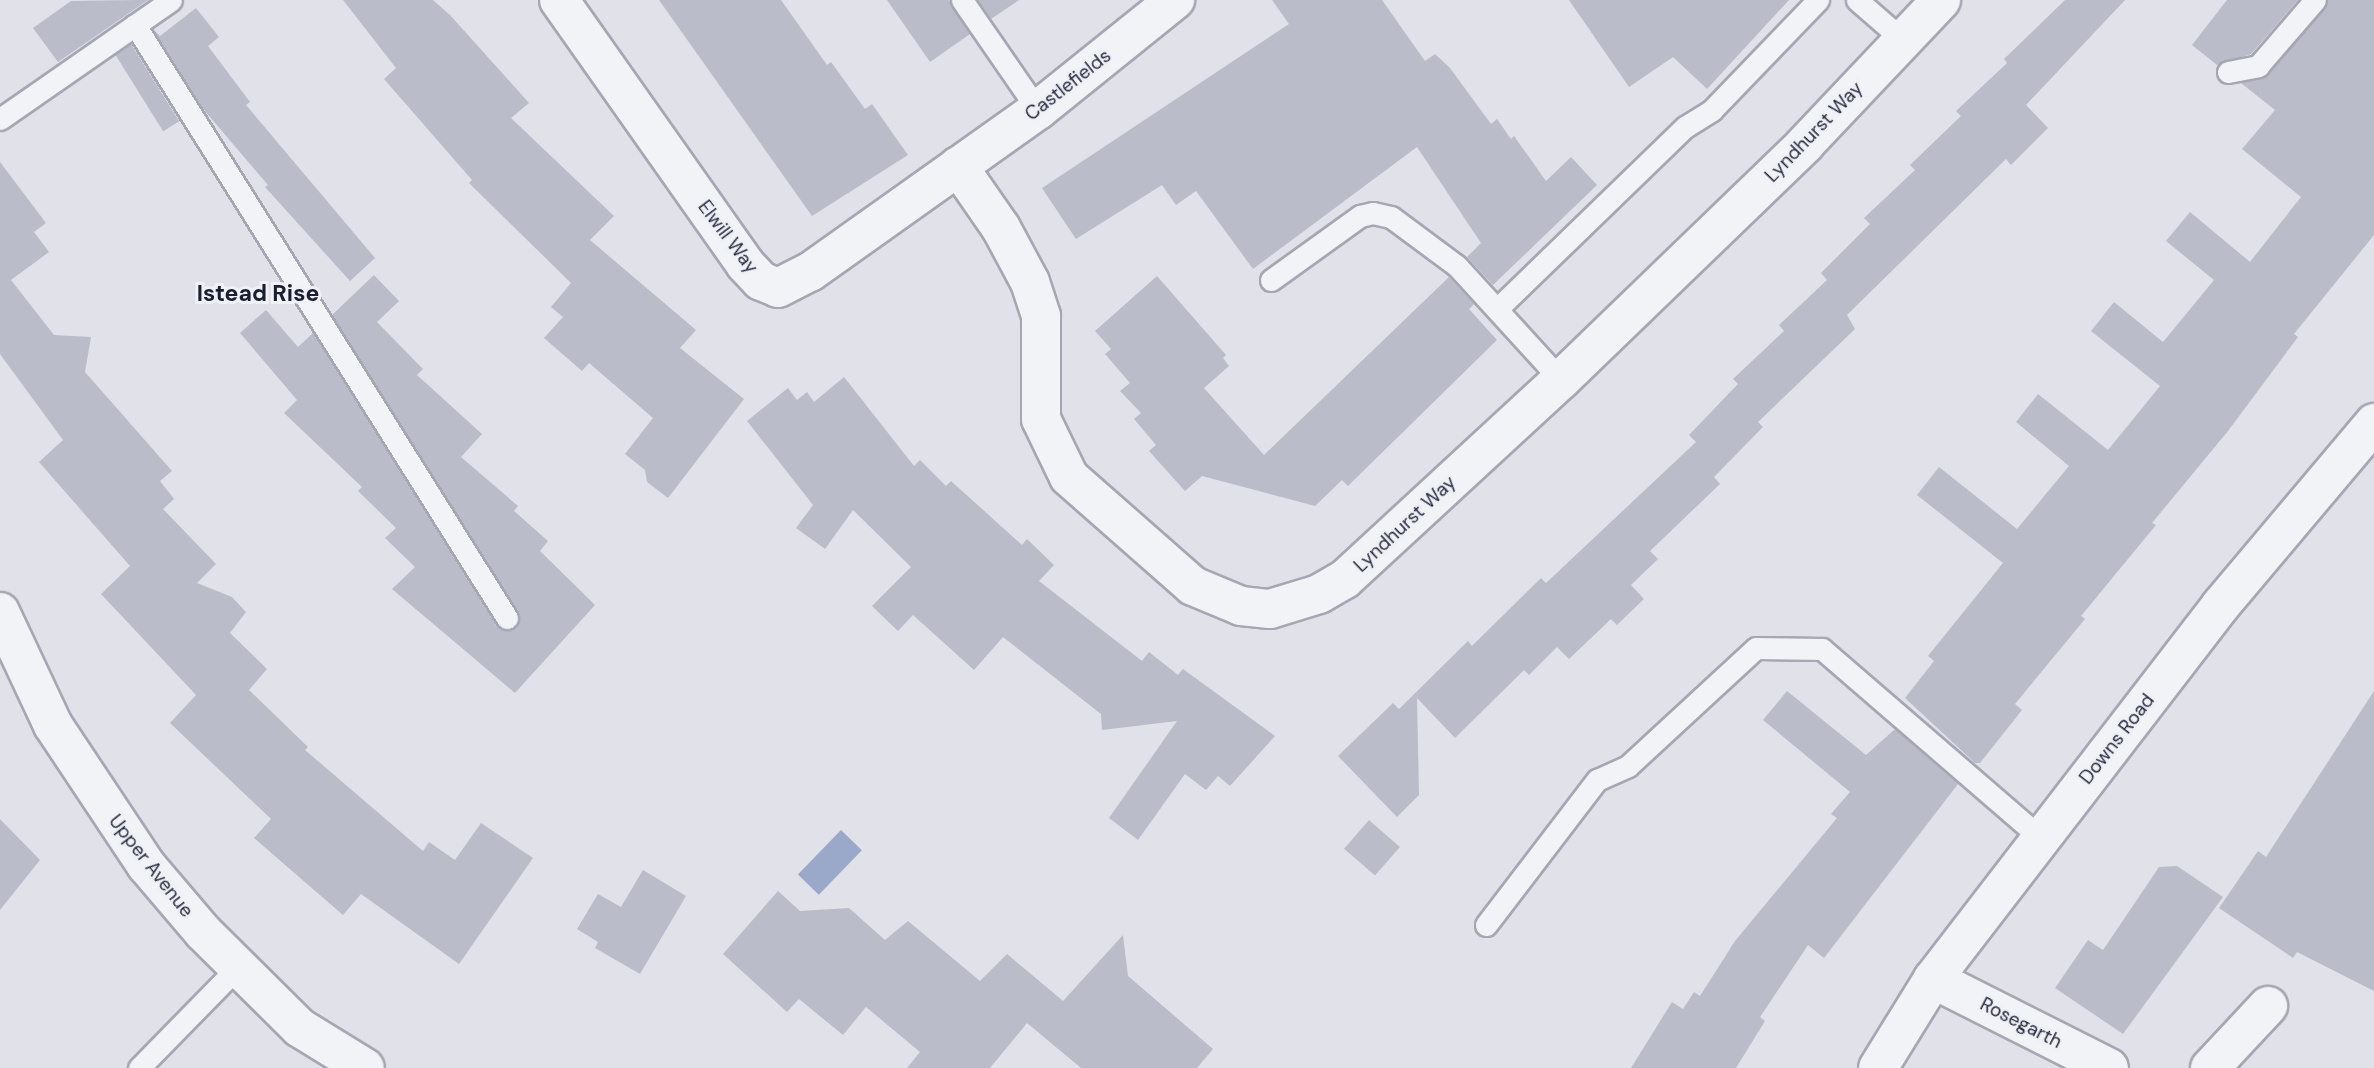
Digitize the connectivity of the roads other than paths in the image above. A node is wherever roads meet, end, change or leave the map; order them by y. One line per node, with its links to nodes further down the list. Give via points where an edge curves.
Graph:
1 (172, 0): 9 (lane)
2 (558, 0): 14 (street, Elwill Way, via 761,281 778,288 796,282)
3 (962, 0): 12 (lane)
4 (1175, 0): 12 (street, Castlefields)
5 (1818, 0): 16 (lane, via 1712,110 1685,127)
6 (1857, 0): 10 (lane)
7 (1941, 0): 10 (street, Lyndhurst Way)
8 (2315, 0): 11 (lane, via 2258,66)
9 (135, 25): 13 (lane); 19 (lane)
10 (1903, 40): 17 (street, Lyndhurst Way, via 1805,144)
11 (2228, 72)
12 (1038, 110): 14 (street, Castlefields)
13 (0, 119)
14 (958, 166): 17 (street, Lyndhurst Way, via 1001,228 1030,282 1041,316 1041,419 1050,446 1069,477 1093,500 1193,586 1215,598 1270,609 1294,604 1345,579)
15 (1271, 281): 16 (lane, via 1360,216 1373,213 1391,217 1457,267)
16 (1497, 309): 17 (lane)
17 (1561, 380)
18 (2374, 424): 21 (street, Downs Road, via 2221,605)
19 (507, 618)
20 (4, 632): 23 (street, Upper Avenue, via 53,724 122,832 203,932)
21 (2041, 838): 22 (lane, via 1822,649 1756,648 1628,766 1597,780); 24 (street, Downs Road)
22 (1486, 925)
23 (238, 967): 26 (lane); 27 (street, Upper Avenue, via 301,1030)
24 (1933, 979): 28 (street, Downs Road); 29 (street, Rosegarth)
25 (2268, 1006): 30 (street)
26 (139, 1068)
27 (365, 1068)
28 (1878, 1068)
29 (2109, 1068)
30 (2210, 1068)

